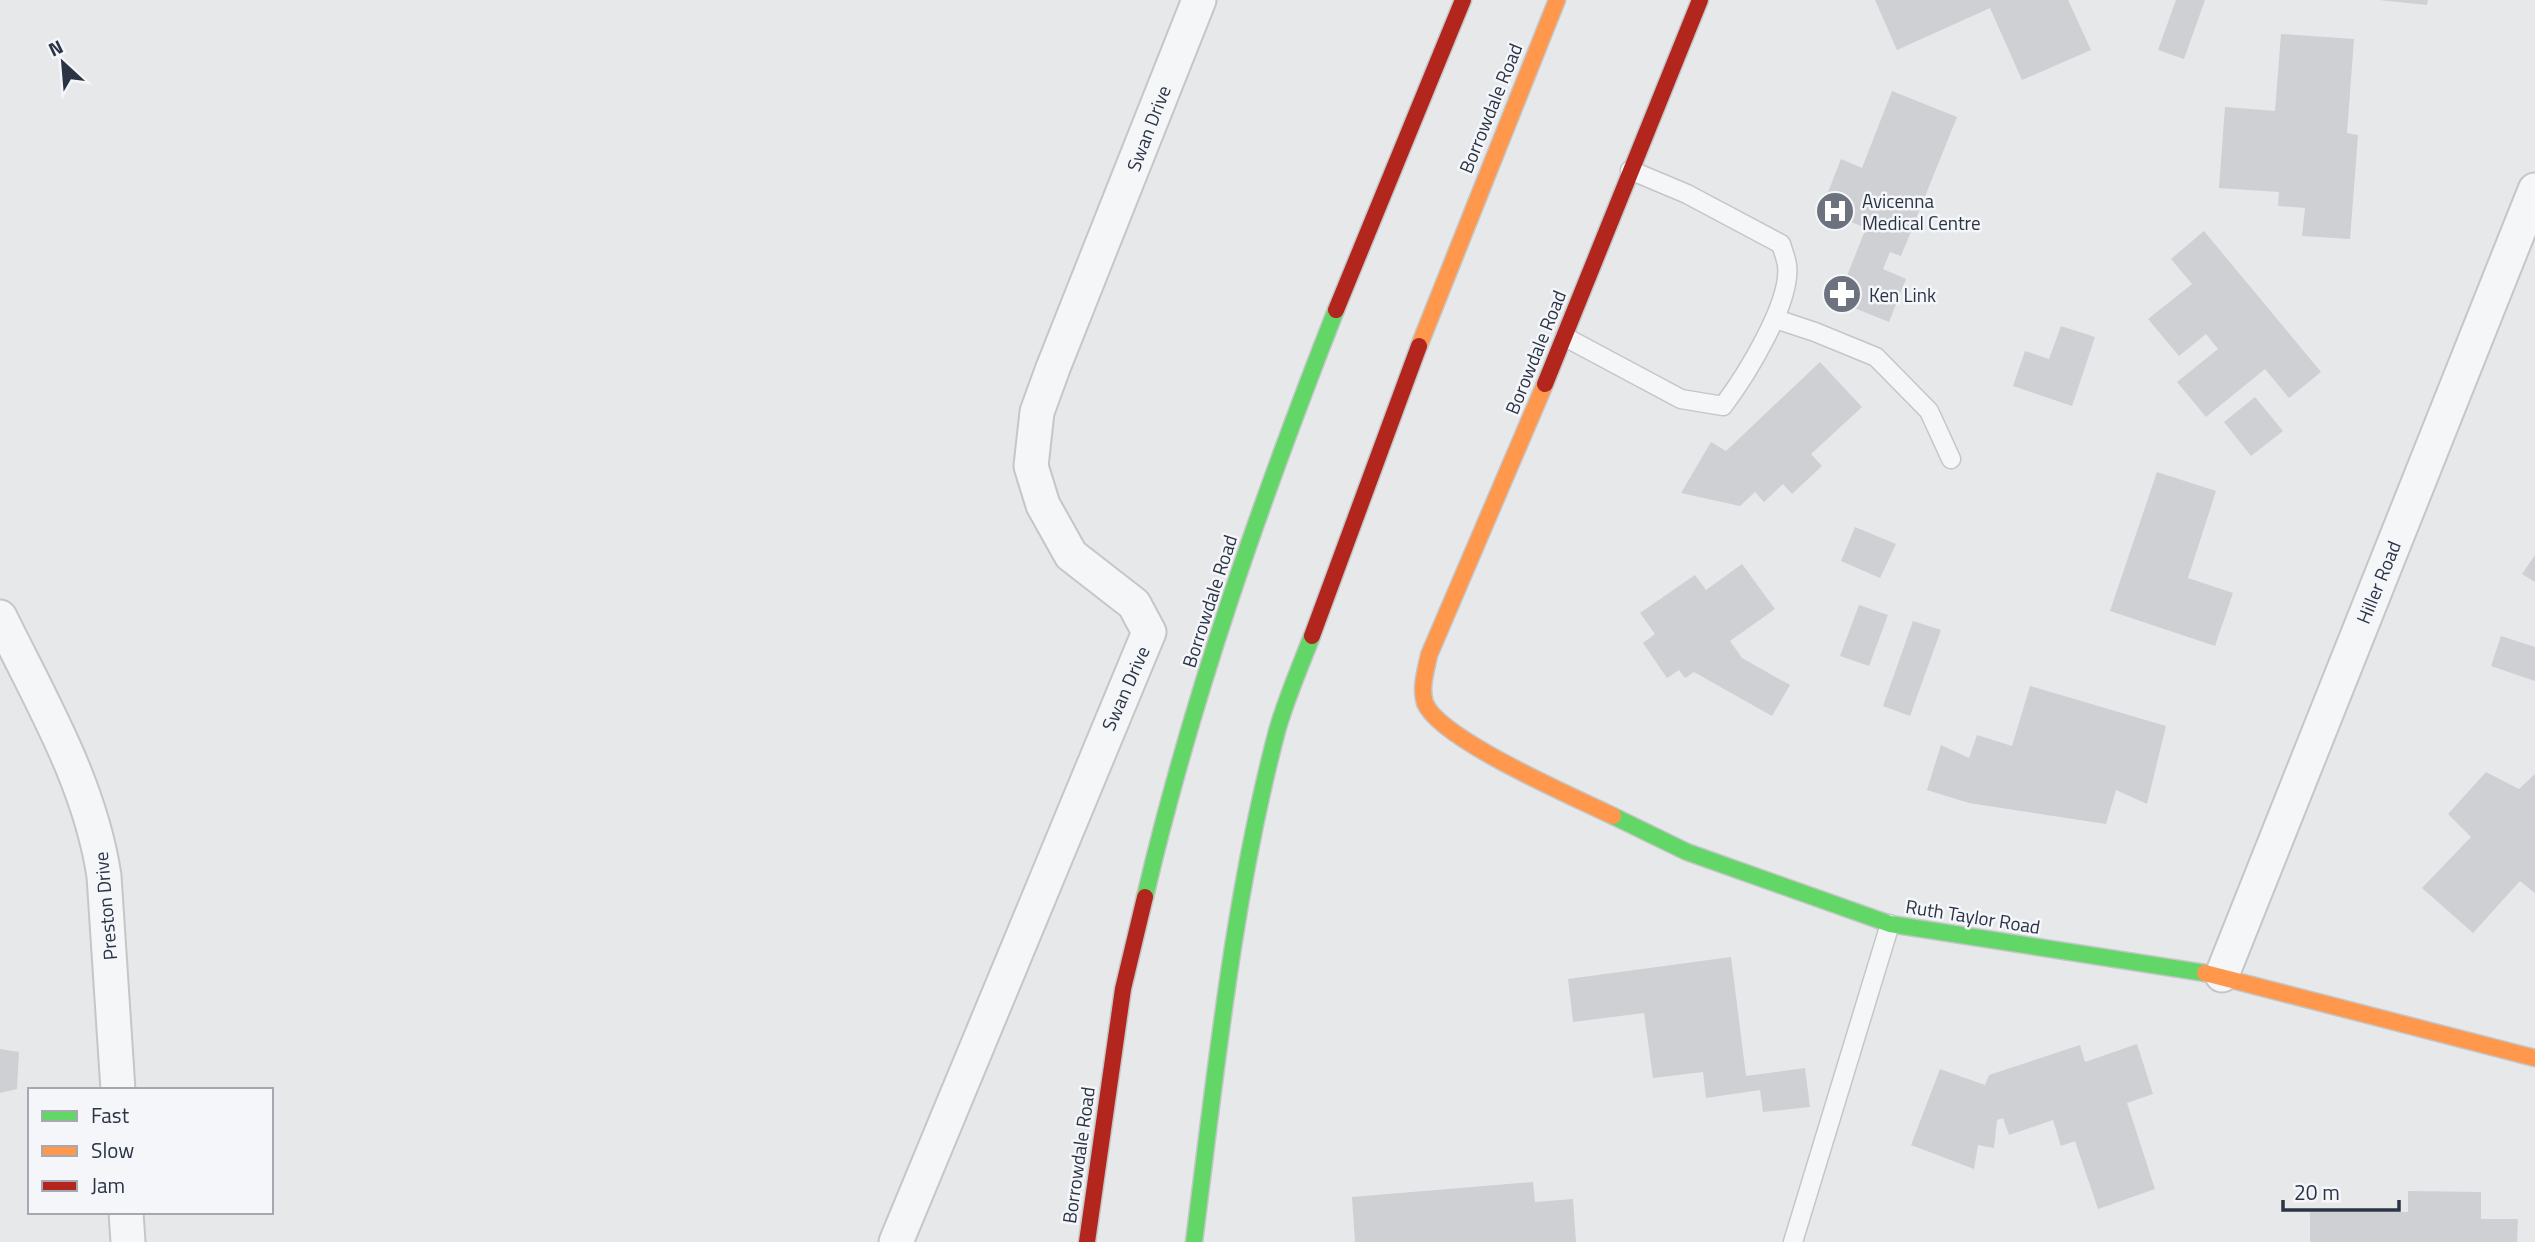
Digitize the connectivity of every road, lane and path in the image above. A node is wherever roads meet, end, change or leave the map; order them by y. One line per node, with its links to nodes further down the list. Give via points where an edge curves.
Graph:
1 (1199, 0): 18 (street, Swan Drive, via 1037,412 1031,466 1042,505 1071,555 1133,604 1149,632)
2 (1463, 0): 19 (main road, Borrowdale Road, via 1278,457 1171,784 1123,989)
3 (1557, 0): 20 (main road, Borrowdale Road, via 1400,394 1278,728 1255,825 1228,983)
4 (1700, 0): 5 (main road, Borowdale Road)
5 (1630, 170): 7 (lane, via 1687,194 1781,244 1788,267); 8 (main road, Borowdale Road)
6 (2535, 190): 13 (street, Hiller Road)
7 (1776, 319): 8 (lane, via 1723,406 1681,398); 9 (lane, via 1876,357 1928,411)
8 (1565, 337): 11 (main road, Borowdale Road, via 1429,655 1423,682 1425,702)
9 (1951, 459)
10 (0, 617): 15 (street, Preston Drive, via 75,773 99,841)
11 (1436, 720): 12 (main road, Ruth Taylor Road, via 1541,781 1687,852)
12 (1890, 924): 13 (main road, Ruth Taylor Road); 21 (lane)
13 (2222, 975): 14 (main road, Ruth Taylor Road)
14 (2535, 1058)
15 (118, 1088)
16 (126, 1214): 17 (street)
17 (128, 1242)
18 (896, 1242)
19 (1087, 1242)
20 (1194, 1242)
21 (1793, 1242)

